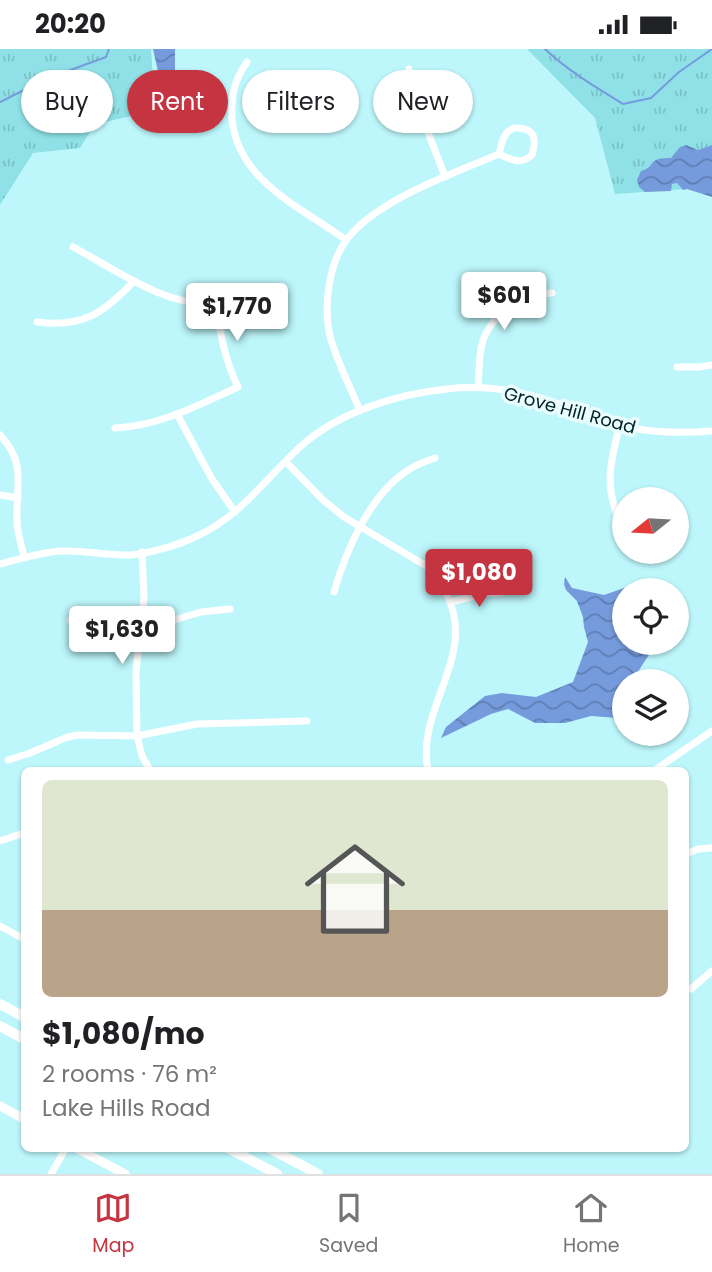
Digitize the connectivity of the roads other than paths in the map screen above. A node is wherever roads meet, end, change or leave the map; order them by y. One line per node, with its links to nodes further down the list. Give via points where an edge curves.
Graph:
1 (247, 62): 5 (street, via 236,81 232,107 233,127 244,157 273,190)
2 (409, 69): 4 (street)
3 (499, 154): 3 (street, via 516,161 528,159 536,143 526,129 514,128 502,140); 4 (street)
4 (445, 177): 5 (street, via 383,207)
5 (346, 240): 13 (street, via 328,288 328,320 335,351)
6 (73, 247): 7 (street)
7 (134, 281): 9 (street, via 110,306 88,317 63,324); 14 (street, via 168,296 204,305 217,303 224,353 238,387)
8 (552, 293): 12 (street, via 527,298 495,319 481,346)
9 (37, 321)
10 (712, 365): 11 (street)
11 (677, 367)
12 (478, 387): 13 (street, Grove Hill Road, via 422,392); 15 (street, Grove Hill Road, via 545,399)
13 (360, 411): 20 (street, Grove Hill Road, via 316,435)
14 (177, 414): 16 (street); 24 (street, via 205,469)
15 (620, 424): 17 (street, Grove Hill Road, via 661,432); 23 (street, via 611,458)
16 (115, 428)
17 (712, 431)
18 (0, 435): 22 (street, via 17,465)
19 (435, 458): 25 (street, via 414,466 383,490)
20 (286, 462): 24 (street, Grove Hill Road); 25 (street, via 323,501)
21 (0, 495): 22 (street)
22 (18, 498): 27 (street, via 17,524)
23 (612, 500)
24 (235, 512): 26 (street, Grove Hill Road, via 199,536)
25 (361, 527): 29 (street); 31 (street, via 428,567)
26 (142, 552): 27 (street, Grove Hill Road, via 61,551); 34 (street)
27 (24, 556): 28 (street, Grove Hill Road)
28 (0, 562)
29 (334, 592)
30 (503, 592): 31 (street)
31 (451, 602): 40 (street, via 456,642 427,731)
32 (230, 609): 34 (street)
33 (70, 620): 34 (street)
34 (141, 626): 37 (street)
35 (307, 721): 37 (street, via 197,724)
36 (712, 731): 41 (street)
37 (137, 736): 38 (street, via 77,735); 39 (street)
38 (8, 760)
39 (148, 767)
40 (427, 767)
41 (659, 767)
42 (21, 834): 43 (street)
43 (0, 842)
44 (712, 848): 45 (street)
45 (689, 853)
46 (0, 926): 47 (street)
47 (21, 937)
48 (712, 971): 49 (street)
49 (691, 989)
50 (0, 1004): 51 (highway)
51 (21, 1015)
52 (0, 1026): 53 (highway)
53 (21, 1037)
54 (0, 1106): 55 (main road)
55 (21, 1117)
56 (64, 1152): 60 (street)
57 (84, 1152): 61 (main road)
58 (236, 1152): 62 (highway)
59 (277, 1152): 63 (highway)
60 (51, 1174)
61 (125, 1174)
62 (277, 1174)
63 (318, 1174)

